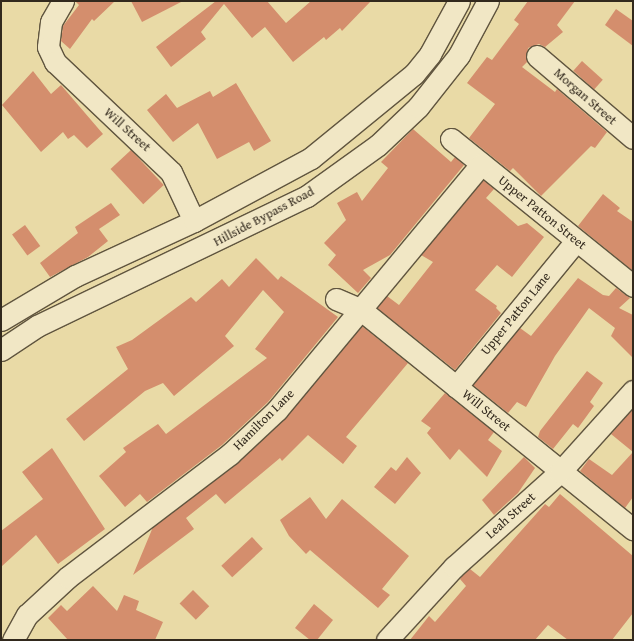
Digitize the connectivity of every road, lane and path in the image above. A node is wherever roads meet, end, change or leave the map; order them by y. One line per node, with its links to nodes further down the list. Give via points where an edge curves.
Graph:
1 (63, 1): 8 (street, Will Street, via 51,22 48,47 55,62 86,95 124,124 171,172)
2 (459, 1): 8 (street, via 430,54 414,74 310,158)
3 (488, 1): 14 (street, Hillside Bypass Road, via 459,55 418,107 378,145 308,196 37,326)
4 (537, 56): 5 (street, Morgan Street)
5 (633, 138)
6 (451, 139): 7 (street, Upper Patton Street)
7 (481, 164): 9 (street, Upper Patton Street); 12 (street, Hamilton Lane)
8 (194, 221): 13 (street, via 75,276)
9 (576, 241): 10 (street, Upper Patton Street); 15 (street, Upper Patton Lane)
10 (633, 286)
11 (336, 298): 12 (street, Will Street)
12 (360, 310): 15 (street, Will Street); 19 (street, Hamilton Lane, via 277,410 230,454 68,577 27,615)
13 (1, 320)
14 (1, 350)
15 (456, 387): 17 (street, Will Street)
16 (633, 391): 17 (street, Leah Street)
17 (560, 472): 18 (street, Will Street); 20 (street, Leah Street, via 454,567)
18 (633, 529)
19 (13, 640)
20 (387, 640)

